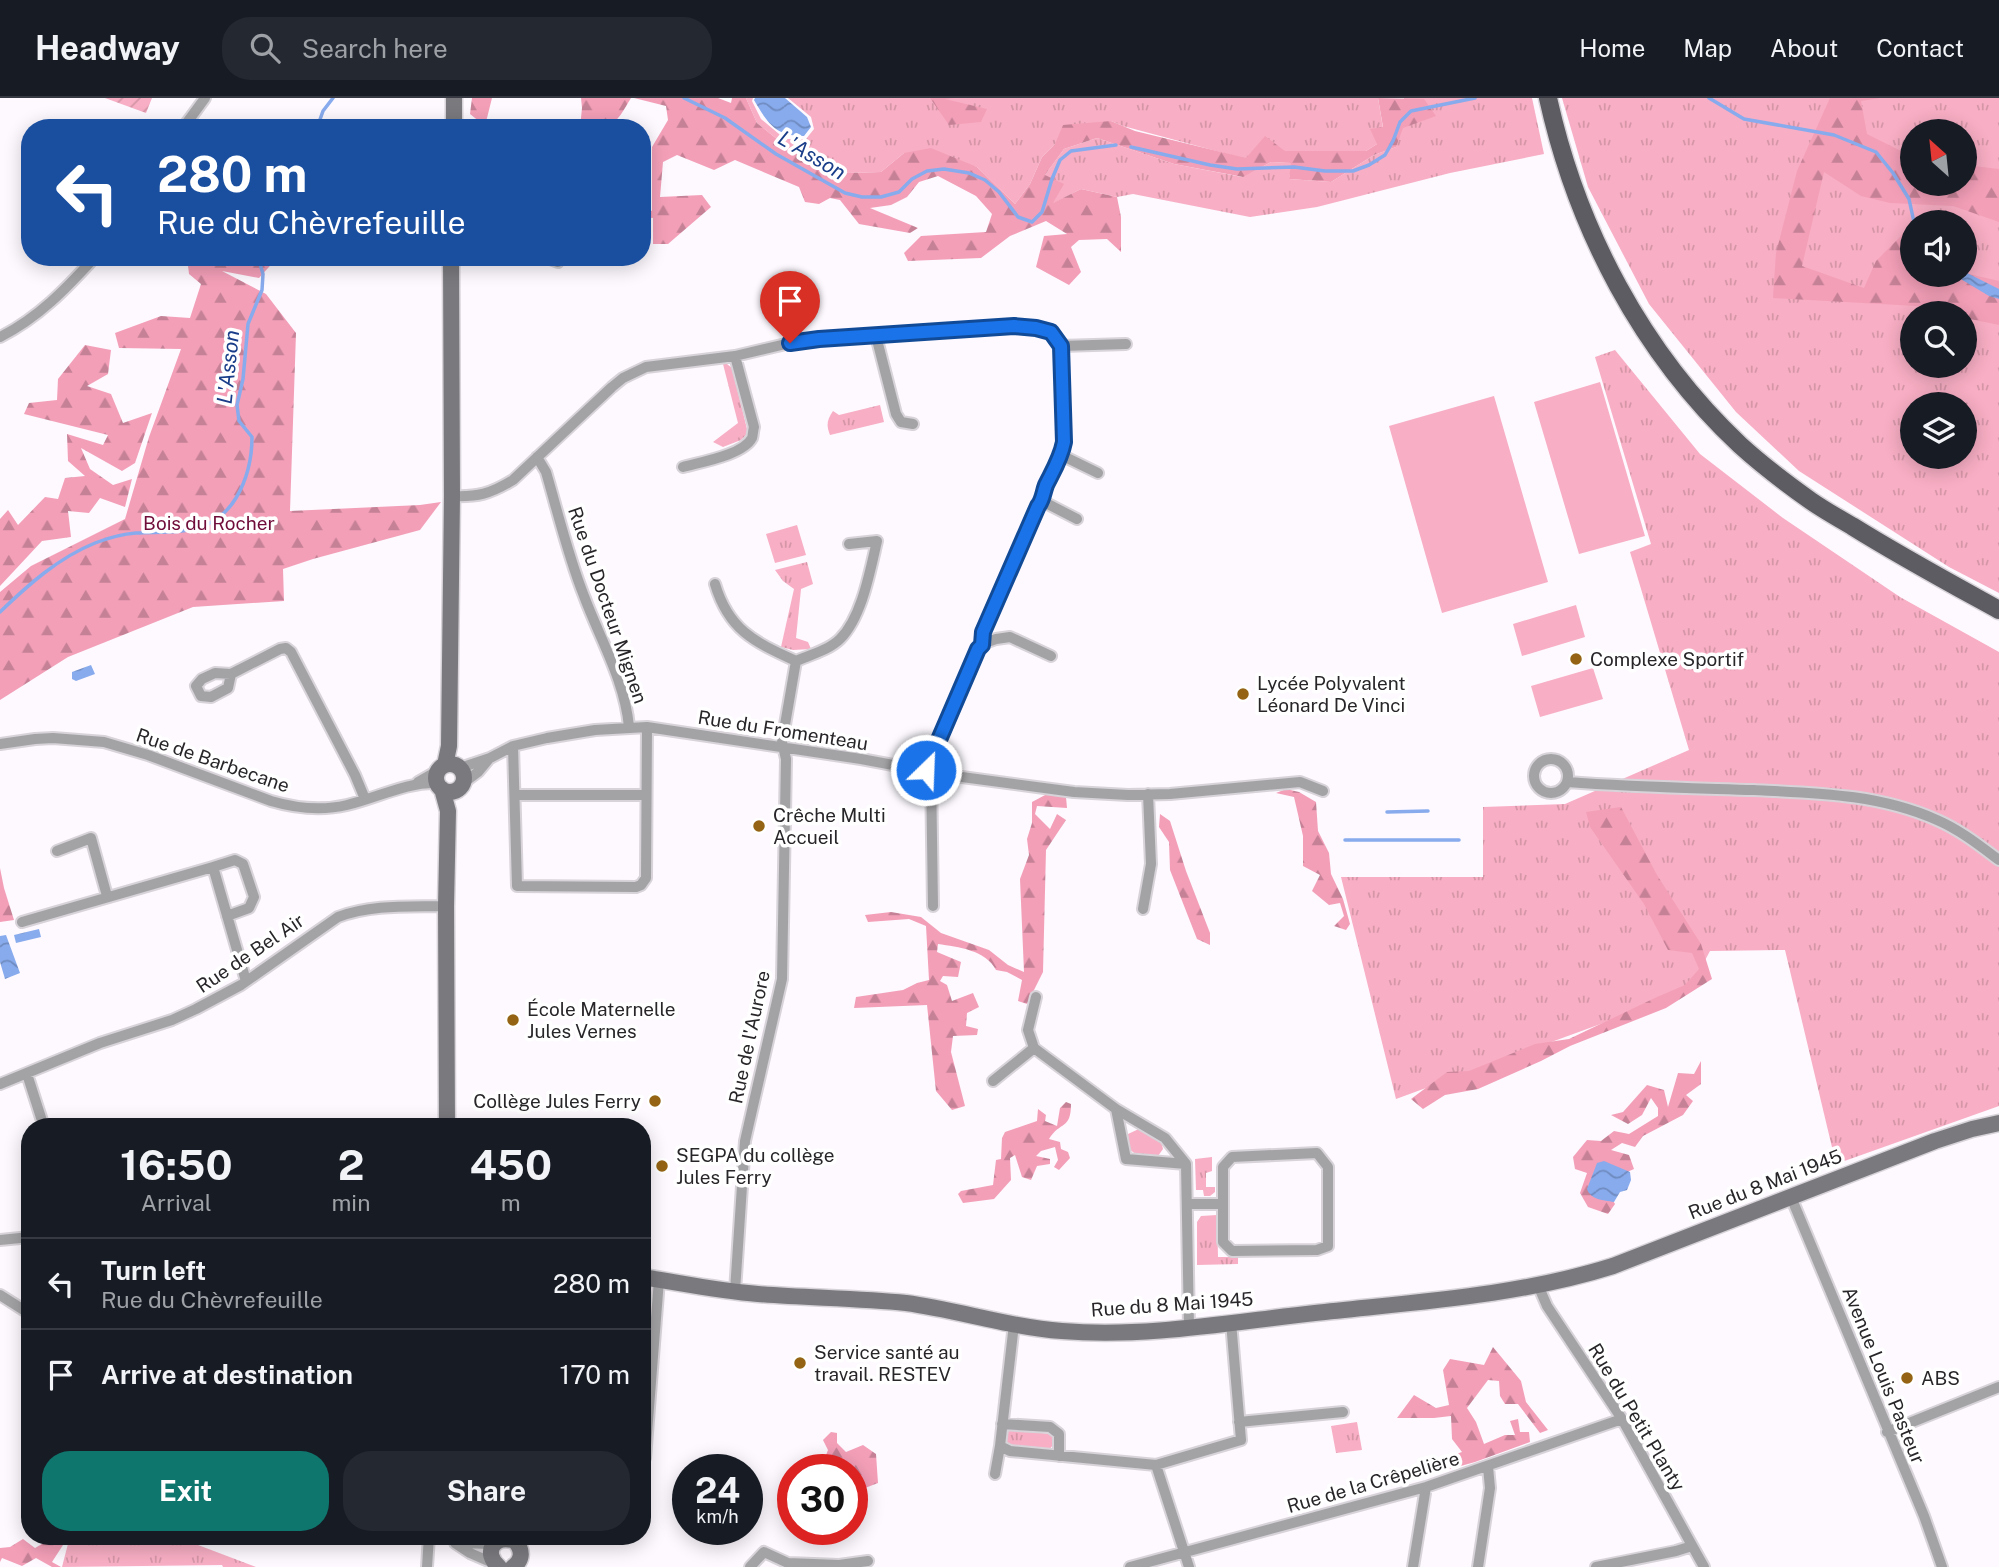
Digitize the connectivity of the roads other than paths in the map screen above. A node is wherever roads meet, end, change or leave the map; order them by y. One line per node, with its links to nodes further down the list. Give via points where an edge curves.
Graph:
1 (205, 98): 4 (street)
2 (454, 98): 5 (main road)
3 (1548, 98): 23 (main road, via 1581,208 1619,289 1675,375 1759,461 1813,502)
4 (190, 119)
5 (454, 119)
6 (87, 266): 9 (street, via 39,313)
7 (452, 266): 18 (main road)
8 (877, 336): 11 (street, via 1014,326 1051,332); 12 (street, via 804,341); 13 (street, via 896,414 901,422)
9 (0, 337)
10 (1126, 344): 11 (street)
11 (1061, 346): 15 (street)
12 (735, 356): 14 (street, via 639,370 612,387); 16 (street, via 753,437 730,453)
13 (913, 424)
14 (538, 456): 18 (street, via 498,489 482,495); 28 (street, Rue du Docteur Mignen, via 583,594 623,692)
15 (1061, 456): 17 (street); 19 (street)
16 (683, 467)
17 (1098, 473)
18 (452, 496): 34 (main road)
19 (1042, 501): 20 (street); 24 (street, via 1012,561)
20 (1077, 519)
21 (849, 544): 26 (street, via 877,541 866,592 839,640)
22 (715, 584): 26 (street, via 724,610 748,637)
23 (1999, 610)
24 (982, 645): 25 (street, via 1010,637); 33 (street)
25 (1051, 656)
26 (796, 662): 32 (street, Rue de l'Aurore)
27 (231, 674): 40 (street, via 280,649 291,652)
28 (629, 727): 29 (street, Rue du Fromenteau); 31 (street, Rue du Fromenteau)
29 (648, 727): 32 (street, Rue du Fromenteau); 39 (street)
30 (0, 744): 40 (street, Rue de Barbecane, via 35,738 104,742 288,806 329,807)
31 (513, 746): 34 (street, Rue du Fromenteau, via 490,758 478,772); 38 (street)
32 (783, 747): 33 (street, Rue du Fromenteau); 69 (street, Rue de l'Aurore, via 782,979 745,1141)
33 (928, 771): 37 (street, Rue du Fromenteau, via 1074,792); 46 (street)
34 (450, 777): 40 (street, Rue de Barbecane); 45 (main road)
35 (1568, 782): 42 (street, via 1824,793 1868,799 1938,820)
36 (1323, 791): 37 (street, Rue du Fromenteau, via 1300,782)
37 (1148, 794): 47 (street, via 1151,864)
38 (515, 795): 39 (street); 39 (street, via 517,886 629,888 646,878)
39 (646, 795)
40 (365, 799)
41 (57, 851): 44 (street, via 91,838)
42 (1999, 860)
43 (213, 867): 44 (street); 48 (street); 48 (street, via 235,860 243,864 254,897 249,908)
44 (107, 896): 49 (street)
45 (446, 906): 50 (street, Rue de Bel Air, via 381,907 338,917); 58 (main road)
46 (933, 906)
47 (1143, 909)
48 (227, 916): 50 (street)
49 (22, 922)
50 (246, 981): 53 (street, Rue de Bel Air, via 172,1020 100,1043)
51 (1036, 997): 52 (street, via 1028,1030)
52 (1034, 1048): 54 (street); 56 (street)
53 (27, 1074): 55 (street, Rue de Bel Air); 57 (street)
54 (993, 1081)
55 (0, 1084)
56 (1116, 1109): 60 (street, via 1165,1138); 60 (street, via 1126,1159)
57 (41, 1118)
58 (447, 1118)
59 (1999, 1123): 61 (main road, Rue du 8 Mai 1945, via 1935,1141)
60 (1186, 1164): 62 (street)
61 (1791, 1197): 68 (main road, Rue du 8 Mai 1945, via 1613,1266); 81 (street, Avenue Louis Pasteur)
62 (1187, 1204): 63 (street); 74 (street)
63 (1223, 1204): 63 (street, via 1223,1167 1232,1157 1317,1153 1328,1167 1328,1246 1317,1251 1232,1251 1223,1242)
64 (21, 1238): 65 (street)
65 (0, 1241)
66 (651, 1279): 67 (main road, Rue du 8 Mai 1945)
67 (659, 1280): 69 (main road, Rue du 8 Mai 1945); 75 (street)
68 (1542, 1285): 72 (main road, Rue du 8 Mai 1945); 78 (street, Rue du Petit Planty, via 1547,1306)
69 (735, 1291): 73 (main road, Rue du 8 Mai 1945, via 908,1304)
70 (0, 1295): 71 (street)
71 (21, 1308)
72 (1231, 1322): 74 (main road, Rue du 8 Mai 1945); 79 (street)
73 (1014, 1324): 74 (main road, Rue du 8 Mai 1945, via 1081,1332); 80 (street)
74 (1189, 1327)
75 (651, 1382)
76 (1999, 1387): 81 (street)
77 (1343, 1412): 79 (street)
78 (1622, 1419): 85 (street, Rue de la Crêpelière); 91 (street, Rue du Petit Planty)
79 (1240, 1422): 84 (street, via 1241,1440)
80 (1002, 1424): 82 (street); 83 (street, via 1050,1427 1059,1434)
81 (1887, 1432): 104 (street, Avenue Louis Pasteur)
82 (1000, 1446): 83 (street); 86 (street)
83 (1059, 1456): 84 (street)
84 (1156, 1465): 93 (street)
85 (1488, 1466): 87 (street, Rue de la Crêpelière); 101 (street, via 1490,1488)
86 (995, 1474)
87 (1426, 1487): 93 (street, Rue de la Crêpelière); 100 (street)
88 (428, 1545): 96 (street)
89 (458, 1545): 95 (street)
90 (479, 1545): 92 (street)
91 (1692, 1546): 102 (street); 103 (street, Rue du Petit Planty)
92 (514, 1550): 95 (main road, via 491,1550)
93 (1183, 1552): 98 (street, Rue de la Crêpelière); 99 (street)
94 (867, 1561): 97 (street, via 788,1563 764,1552)
95 (496, 1565)
96 (427, 1567)
97 (750, 1567)
98 (1130, 1567)
99 (1189, 1567)
100 (1413, 1567)
101 (1478, 1567)
102 (1596, 1567)
103 (1704, 1567)
104 (1942, 1567)

